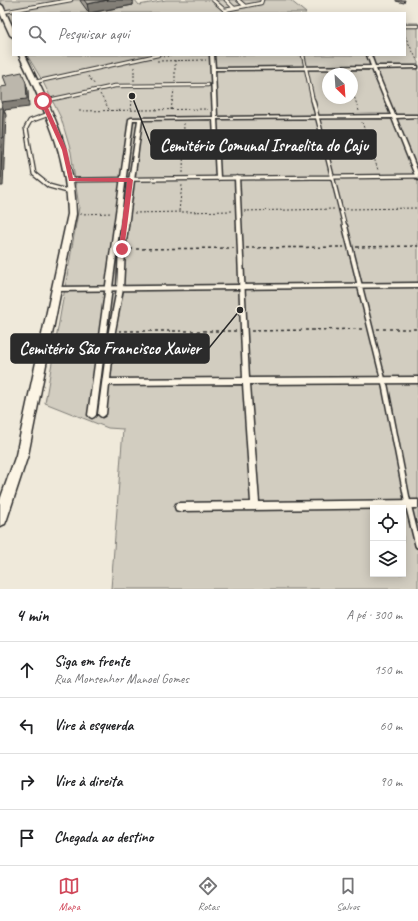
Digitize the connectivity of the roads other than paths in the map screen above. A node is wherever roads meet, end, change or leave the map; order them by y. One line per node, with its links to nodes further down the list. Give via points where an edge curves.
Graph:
1 (72, 0): 10 (lane)
2 (213, 0): 11 (lane)
3 (226, 0): 9 (lane)
4 (238, 0): 8 (lane)
5 (252, 0): 7 (lane)
6 (262, 0): 7 (lane)
7 (257, 4): 8 (lane)
8 (245, 6): 9 (lane)
9 (234, 8): 11 (lane)
10 (1, 9): 14 (street)
11 (225, 10)
12 (406, 26): 13 (lane)
13 (418, 26)
14 (12, 33)
15 (22, 56): 24 (street)
16 (153, 56): 24 (lane)
17 (212, 56): 23 (street)
18 (303, 56): 20 (lane)
19 (369, 56): 21 (street)
20 (307, 67): 21 (street); 23 (street); 29 (lane)
21 (374, 67): 22 (street); 30 (street)
22 (418, 67)
23 (212, 69): 32 (street)
24 (35, 82): 26 (street)
25 (208, 85): 26 (lane, via 98,89)
26 (43, 101): 27 (street)
27 (49, 114): 37 (street, via 64,150); 40 (lane, via 30,121 26,128 32,171 36,178 49,186)
28 (418, 116): 30 (street)
29 (317, 117): 30 (street); 32 (street); 33 (lane)
30 (393, 118): 34 (street)
31 (140, 120): 32 (street); 38 (street, via 131,119); 39 (street)
32 (216, 120): 35 (street)
33 (332, 177): 34 (lane); 36 (lane); 41 (lane)
34 (418, 177)
35 (218, 178): 36 (lane); 39 (lane)
36 (237, 178): 43 (street)
37 (70, 180): 38 (lane); 40 (street)
38 (122, 180): 39 (lane); 45 (street)
39 (130, 180): 46 (street)
40 (72, 192): 44 (street, via 72,214)
41 (360, 285): 42 (lane); 43 (lane); 47 (lane)
42 (418, 285)
43 (242, 287): 46 (lane); 49 (street)
44 (56, 289): 45 (lane); 57 (street, via 22,455)
45 (110, 289): 46 (lane); 52 (street)
46 (120, 289): 50 (street)
47 (384, 380): 48 (street); 49 (street); 53 (lane)
48 (418, 380)
49 (246, 381): 50 (street); 55 (street)
50 (106, 382): 51 (street)
51 (102, 414)
52 (92, 415)
53 (408, 504): 54 (street); 55 (street); 58 (lane)
54 (418, 504)
55 (255, 505): 56 (street)
56 (179, 507)
57 (0, 519)
58 (418, 545)

